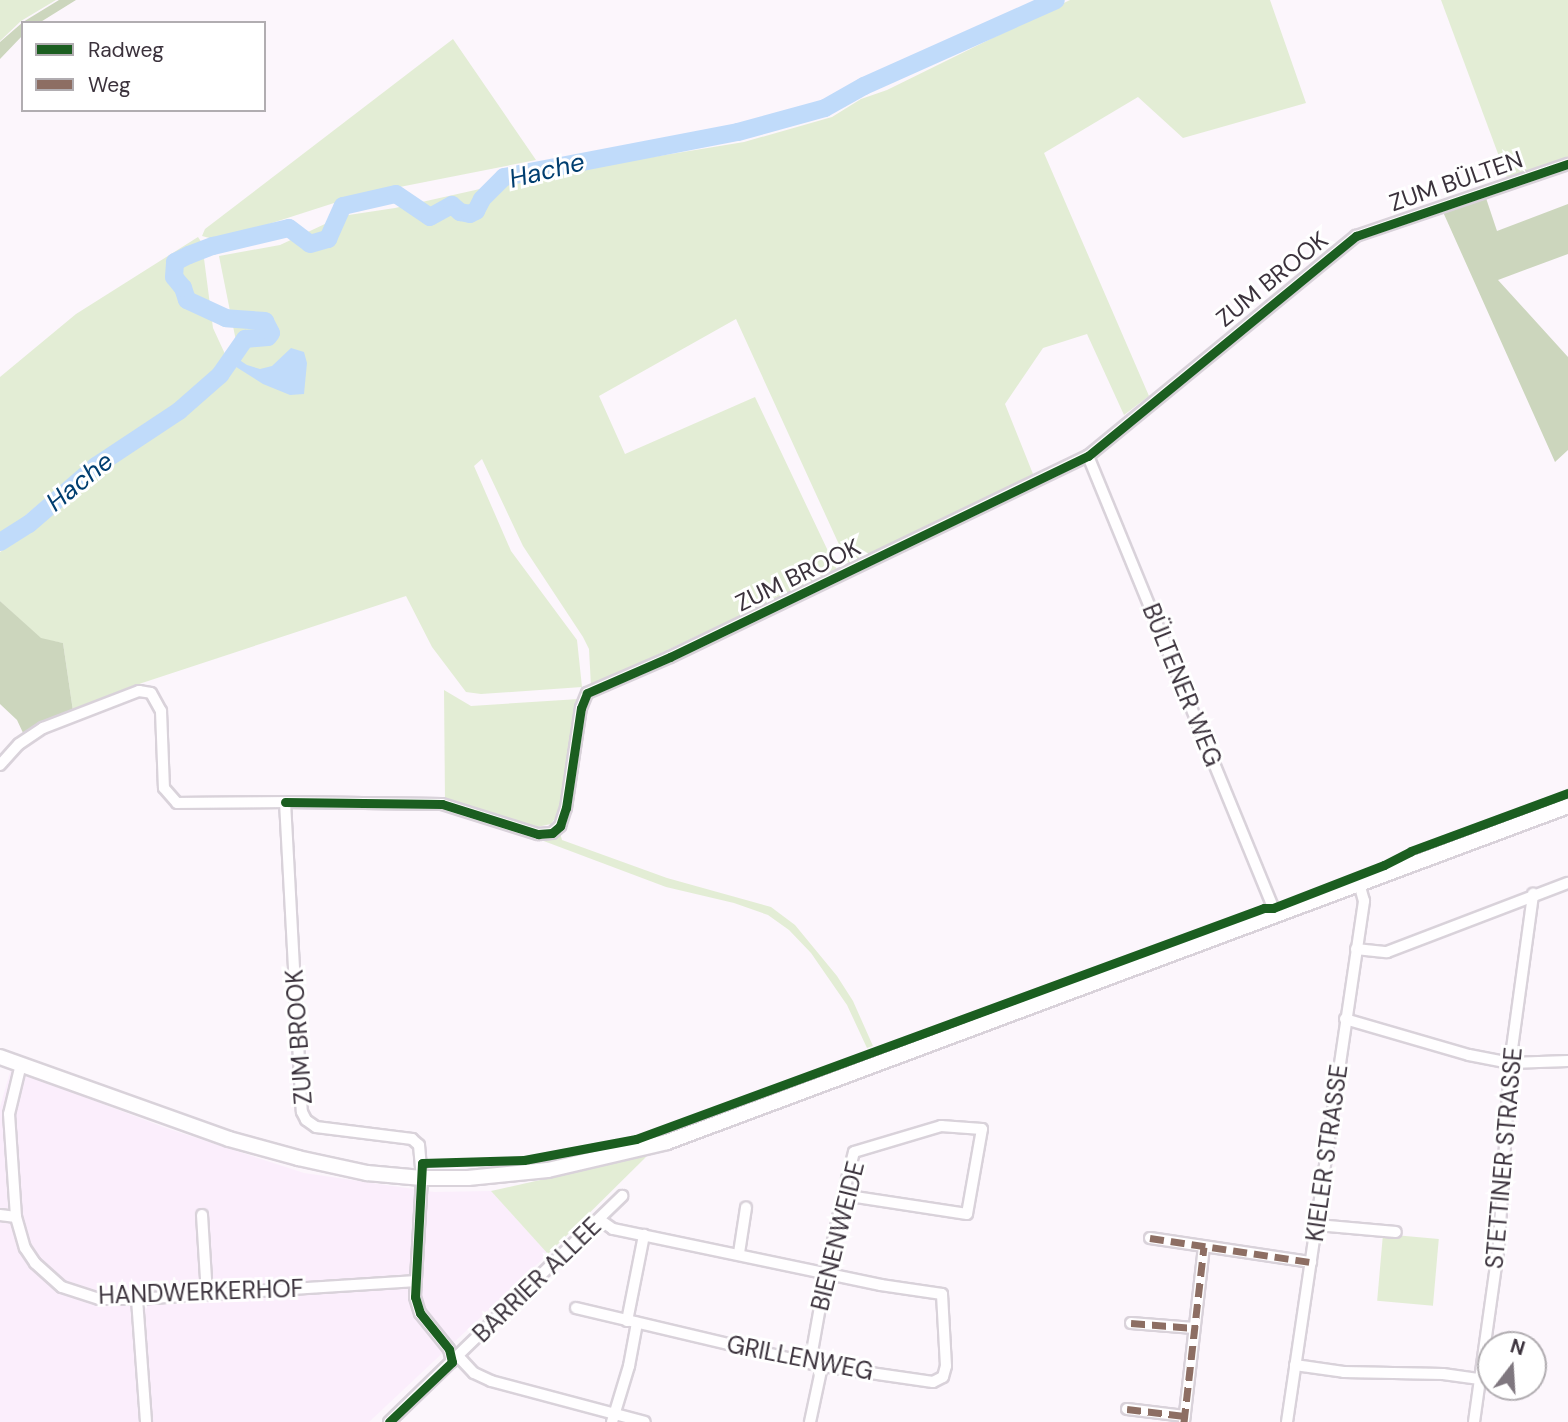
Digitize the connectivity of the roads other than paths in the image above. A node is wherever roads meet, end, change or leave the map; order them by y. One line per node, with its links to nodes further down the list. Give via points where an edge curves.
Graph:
1 (1568, 164): 2 (street, ZUM BÜLTEN)
2 (1356, 236): 3 (street, ZUM BROOK)
3 (1088, 456): 5 (street, ZUM BROOK, via 587,693 566,808 552,833 538,834 442,804); 10 (street, BÜLTENER WEG)
4 (0, 765): 5 (street, ZUM BROOK, via 19,744 43,728 139,691 151,693 161,711 164,788 177,803)
5 (285, 802): 17 (street, ZUM BROOK, via 302,1112 316,1127 412,1139 419,1146)
6 (1568, 806): 8 (main road)
7 (1568, 883): 9 (street)
8 (1359, 884): 10 (main road); 11 (street, KIELER STRASSE, via 1364,901)
9 (1533, 894): 11 (street, via 1387,952); 15 (street, STETTINER STRASSE)
10 (1276, 915): 17 (main road, via 667,1142 548,1170 500,1177)
11 (1356, 949): 12 (street, KIELER STRASSE)
12 (1345, 1019): 15 (street); 25 (street, KIELER STRASSE)
13 (0, 1057): 16 (main road)
14 (1568, 1061): 15 (street)
15 (1510, 1063): 40 (street, STETTINER STRASSE, via 1499,1243)
16 (21, 1064): 17 (main road, via 263,1149 367,1173); 23 (street, HANDWERKERHOF, via 9,1114)
17 (422, 1178): 33 (street)
18 (843, 1195): 18 (street, BIENENWEIDE, via 854,1152 940,1126 982,1129 967,1214); 32 (street, BIENENWEIDE)
19 (622, 1196): 24 (street, BARRIER ALLEE)
20 (746, 1208): 30 (street)
21 (0, 1215): 23 (street)
22 (202, 1215): 34 (street)
23 (16, 1217): 35 (street, HANDWERKERHOF, via 25,1248 62,1287 99,1299)
24 (600, 1220): 27 (street, via 613,1229); 41 (street, BARRIER ALLEE)
25 (1317, 1225): 26 (street); 31 (street, KIELER STRASSE)
26 (1396, 1232)
27 (644, 1235): 30 (street); 37 (street)
28 (1150, 1238): 29 (street)
29 (1205, 1247): 31 (street); 39 (street)
30 (739, 1253): 32 (street)
31 (1311, 1262): 43 (street, KIELER STRASSE)
32 (826, 1273): 42 (street, BIENENWEIDE); 44 (street, GRILLENWEG, via 942,1294 946,1366 943,1377 933,1382)
33 (415, 1281): 34 (street, HANDWERKERHOF); 41 (street, via 420,1313)
34 (207, 1294): 35 (street, HANDWERKERHOF)
35 (137, 1299): 50 (street)
36 (576, 1308): 37 (street, GRILLENWEG)
37 (632, 1322): 42 (street, GRILLENWEG); 48 (street, via 629,1366)
38 (1131, 1323): 39 (street)
39 (1194, 1328): 49 (street)
40 (1486, 1331)
41 (455, 1359): 48 (street, via 491,1381); 51 (street, BARRIER ALLEE)
42 (810, 1363): 44 (street, GRILLENWEG)
43 (1295, 1365): 45 (street); 54 (street, KIELER STRASSE)
44 (822, 1366): 53 (street)
45 (1477, 1379)
46 (1477, 1396): 55 (street, STETTINER STRASSE)
47 (1127, 1409): 49 (street)
48 (613, 1419): 52 (street)
49 (1185, 1419)
50 (146, 1422)
51 (389, 1422)
52 (645, 1422)
53 (810, 1422)
54 (1287, 1422)
55 (1474, 1422)

